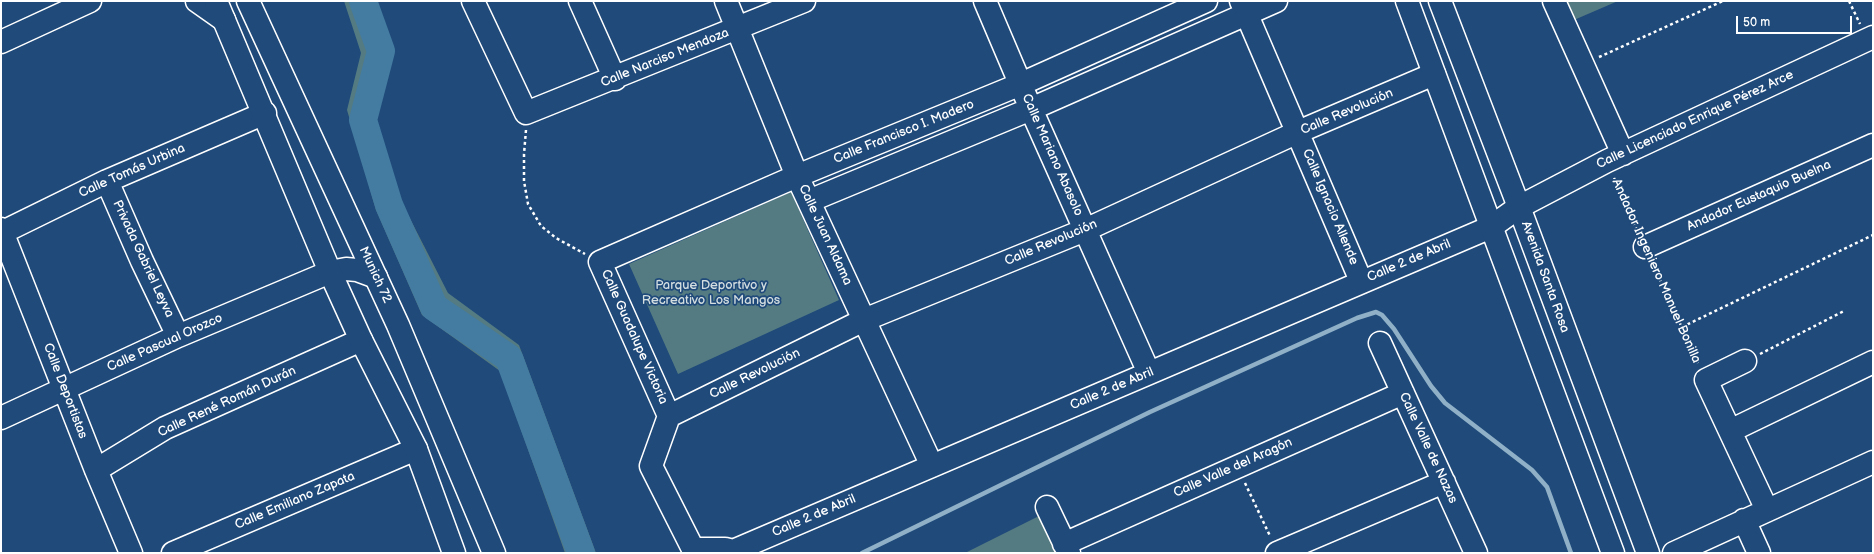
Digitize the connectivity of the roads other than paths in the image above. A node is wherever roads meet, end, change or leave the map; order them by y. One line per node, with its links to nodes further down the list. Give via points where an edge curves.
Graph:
1 (90, 1): 18 (street)
2 (197, 1): 15 (street)
3 (248, 1): 37 (street, Munich 72)
4 (473, 1): 20 (street, Calle Narciso Mendoza, via 526,113)
5 (580, 1): 20 (street)
6 (726, 1): 16 (street, Calle Juan Aldama)
7 (804, 1): 16 (street, Calle Narciso Mendoza)
8 (986, 1): 21 (street, Calle Mariano Abasolo)
9 (1206, 1): 21 (street, Calle Francisco I. Madero)
10 (1276, 1): 14 (street, Calle Francisco I. Madero)
11 (1407, 1): 19 (street)
12 (1440, 1): 30 (street, Avenida Santa Rosa)
13 (1559, 3): 26 (street)
14 (1244, 7): 22 (street, Calle Francisco I. Madero); 24 (street, Calle Ignacio Allende)
15 (220, 10): 23 (street)
16 (737, 28): 20 (street, Calle Narciso Mendoza); 27 (street, Calle Juan Aldama)
17 (1870, 39): 26 (street, Calle Licenciado Enrique Pérez Arce)
18 (1, 42)
19 (1434, 74): 24 (street, Calle Revolución); 31 (street)
20 (615, 79)
21 (1021, 84): 22 (street, Calle Mariano Abasolo); 27 (street, Calle Francisco I. Madero)
22 (1031, 109): 29 (street, Calle Francisco I. Madero); 32 (street, Calle Mariano Abasolo)
23 (264, 113): 28 (street, Calle Tomás Urbina); 36 (street)
24 (1298, 132): 32 (street, Calle Revolución); 38 (street, Calle Ignacio Allende)
25 (1873, 144): 34 (street, Andador Eustaquio Buelna)
26 (1615, 157): 30 (street, Calle Licenciado Enrique Pérez Arce)
27 (797, 176): 29 (street, Calle Juan Aldama); 35 (street, Calle Francisco I. Madero)
28 (107, 181): 33 (street, Calle Tomás Urbina); 40 (street, Privada Gabriel Leyva)
29 (809, 201): 39 (street, Calle Juan Aldama)
30 (1519, 207): 31 (street, Calle Licenciado Enrique Pérez Arce); 68 (street, Avenida Santa Rosa)
31 (1491, 227): 38 (street, Calle 2 de Abril); 67 (street)
32 (1085, 230): 39 (street, Calle Revolución); 45 (street, Calle Mariano Abasolo)
33 (1, 231): 46 (street, Calle Deportistas)
34 (1645, 247)
35 (600, 262): 48 (street, Calle Guadalupe Victoria)
36 (330, 272): 37 (street, Calle Pascual Orozco, via 357,270); 40 (street, Calle Pascual Orozco); 41 (street)
37 (376, 277): 64 (street, Munich 72)
38 (1361, 282): 45 (street, Calle 2 de Abril)
39 (864, 320): 48 (street, Calle Revolución); 53 (street, Calle Juan Aldama)
40 (178, 336): 46 (street, Calle Pascual Orozco)
41 (361, 340): 51 (street); 54 (street, Calle René Román Durán, via 165,428)
42 (1380, 343): 47 (street, Calle Valle de Nazas)
43 (1745, 361): 50 (street, via 1706,380)
44 (1873, 362): 50 (street)
45 (1149, 373): 53 (street, Calle 2 de Abril)
46 (64, 388): 49 (street, Calle Pascual Orozco); 54 (street, Calle Deportistas)
47 (1403, 393): 55 (street, Calle Valle de Nazas); 59 (street, Calle Valle del Aragón, via 1237,466)
48 (669, 416): 60 (street, Calle Guadalupe Victoria, via 651,466 693,549)
49 (1, 418)
50 (1730, 431): 57 (street)
51 (416, 449): 62 (street, Calle Emiliano Zapata); 63 (street)
52 (1873, 462): 57 (street)
53 (932, 466): 60 (street, Calle 2 de Abril)
54 (96, 470): 61 (street, Calle Deportistas)
55 (1444, 482): 65 (street); 66 (street, Calle Valle de Nazas)
56 (1047, 507): 59 (street)
57 (1767, 510): 58 (street)
58 (1744, 520): 69 (street); 70 (street)
59 (1067, 548)
60 (733, 551)
61 (131, 553)
62 (173, 553)
63 (454, 553)
64 (494, 553)
65 (1277, 553)
66 (1476, 553)
67 (1613, 553)
68 (1648, 553)
69 (1674, 553)
70 (1759, 553)

